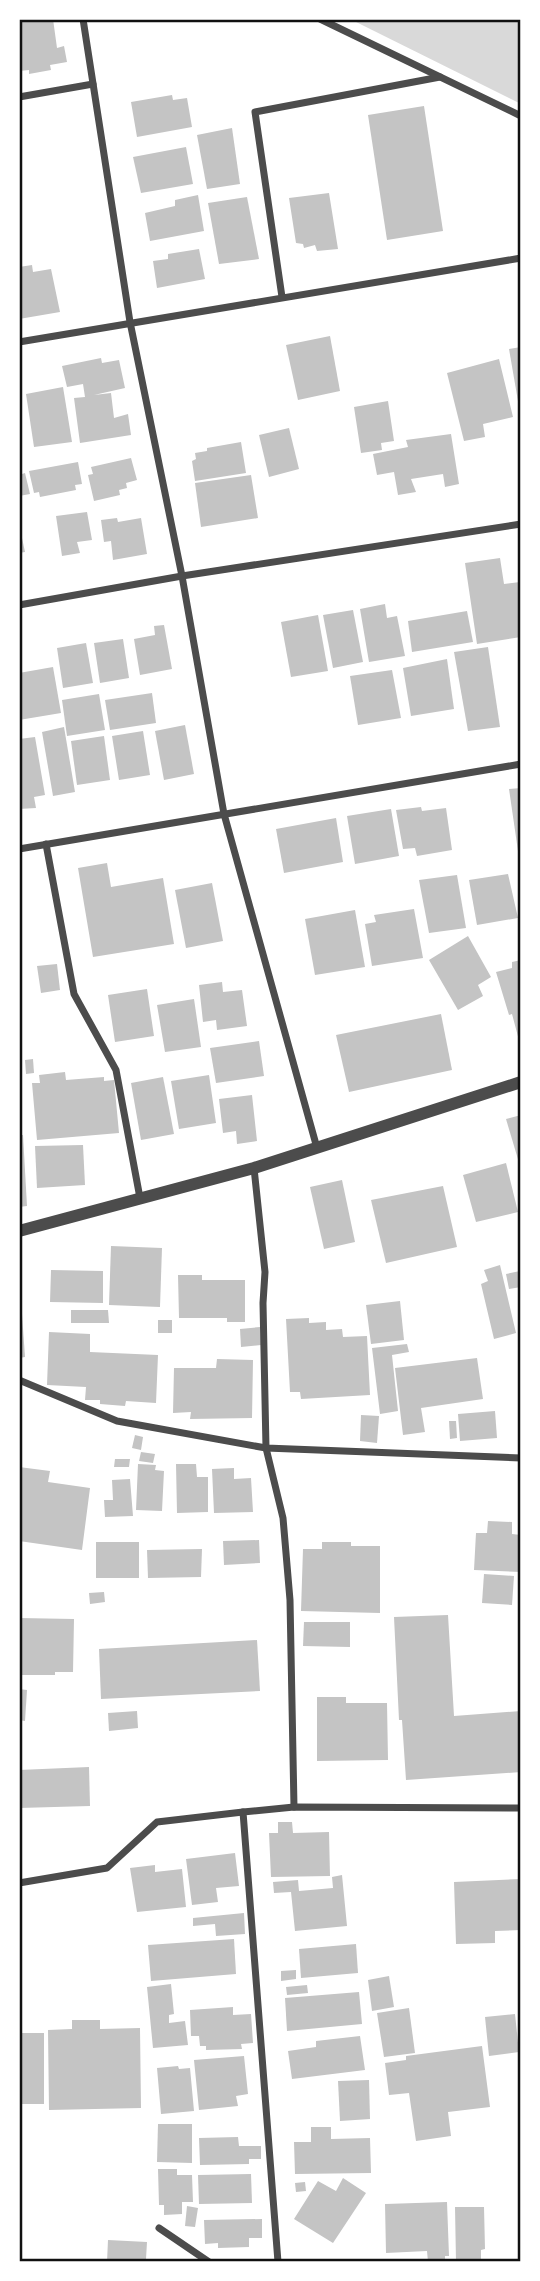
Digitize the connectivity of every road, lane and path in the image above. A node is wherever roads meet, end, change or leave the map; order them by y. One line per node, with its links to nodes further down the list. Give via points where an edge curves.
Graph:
1 (83, 19): 4 (street)
2 (320, 19): 3 (street)
3 (440, 77): 6 (street); 8 (street, via 255,112)
4 (93, 84): 5 (street); 9 (street)
5 (19, 97)
6 (521, 116)
7 (521, 258): 8 (street)
8 (282, 298): 9 (street)
9 (130, 322): 10 (street); 12 (street)
10 (19, 342)
11 (521, 524): 12 (street)
12 (182, 576): 13 (street); 15 (street)
13 (19, 605)
14 (521, 764): 15 (street)
15 (224, 814): 16 (street); 19 (street)
16 (46, 844): 17 (street); 21 (street, via 74,994 116,1070)
17 (19, 849)
18 (521, 1082): 19 (street)
19 (317, 1149): 20 (street)
20 (254, 1168): 21 (street); 24 (street, via 265,1272)
21 (140, 1198): 22 (street)
22 (19, 1231)
23 (19, 1380): 24 (street, via 117,1421)
24 (266, 1448): 25 (street); 26 (street, via 283,1518 290,1600)
25 (521, 1458)
26 (294, 1807): 27 (street); 28 (street)
27 (521, 1808)
28 (243, 1812): 29 (street, via 157,1822 107,1868); 32 (street)
29 (19, 1883)
30 (159, 2228): 31 (street)
31 (209, 2262)
32 (278, 2262)

